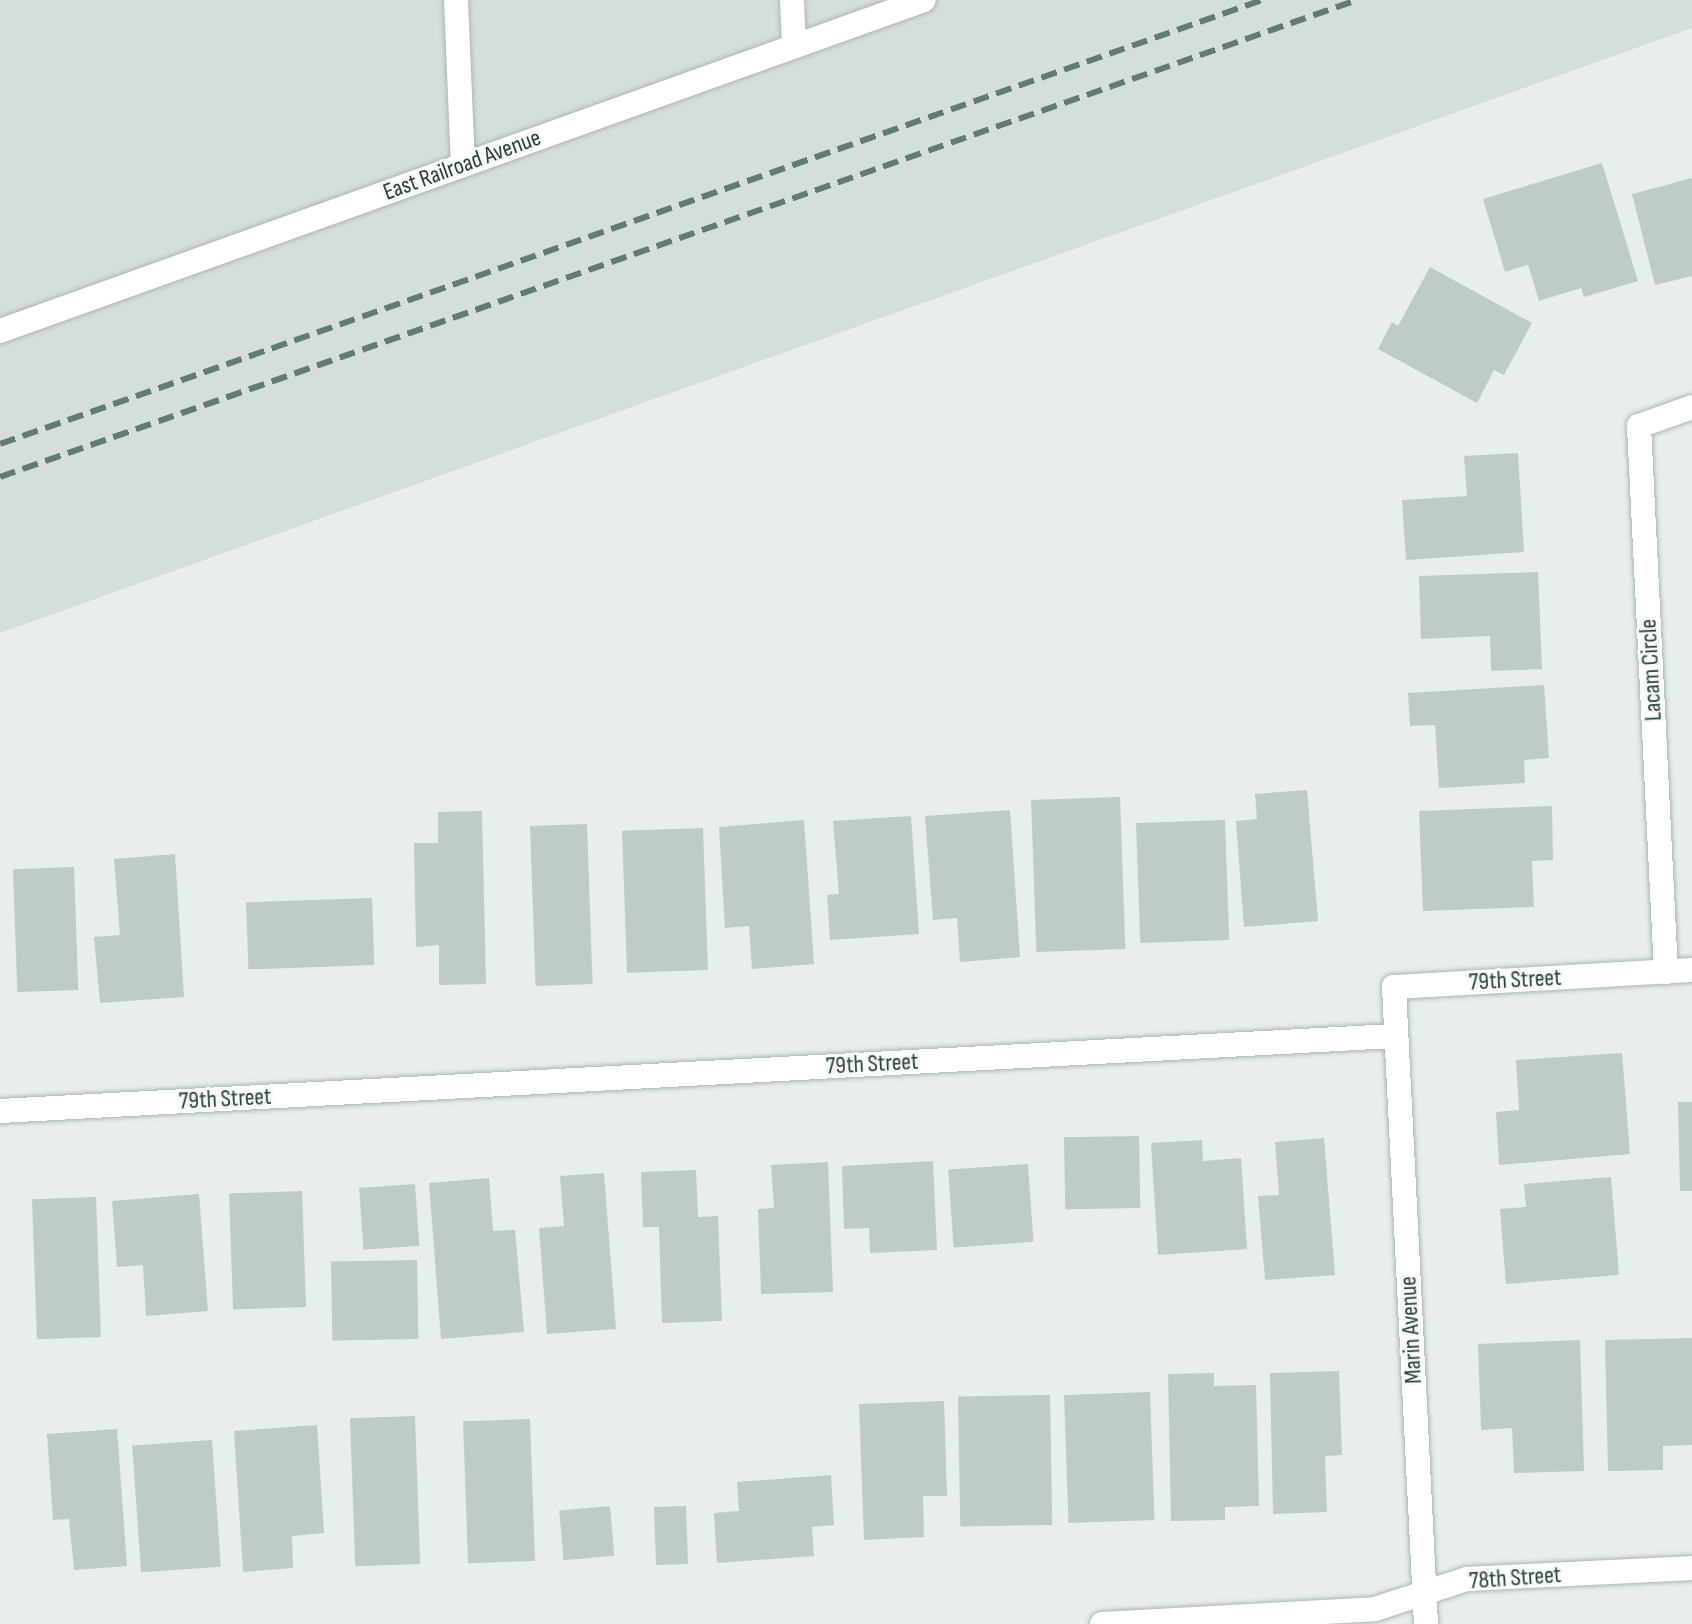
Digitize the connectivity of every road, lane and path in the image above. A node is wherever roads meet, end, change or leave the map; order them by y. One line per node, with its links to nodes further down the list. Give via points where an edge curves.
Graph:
1 (456, 0): 5 (street)
2 (792, 0): 4 (street)
3 (924, 0): 4 (street, East Railroad Avenue)
4 (794, 46): 5 (street, East Railroad Avenue)
5 (463, 165): 6 (street, East Railroad Avenue)
6 (0, 331)
7 (1692, 407): 9 (street, Lacam Circle, via 1639,426)
8 (1692, 970): 9 (street, 79th Street)
9 (1666, 972): 10 (street, 79th Street, via 1394,987)
10 (1396, 1036): 11 (street, 79th Street); 13 (street, Marin Avenue)
11 (0, 1111)
12 (1692, 1568): 13 (street, 78th Street, via 1467,1579)
13 (1424, 1593): 14 (street, 78th Street, via 1375,1609); 15 (street, Marin Avenue)
14 (1102, 1624)
15 (1426, 1624)

